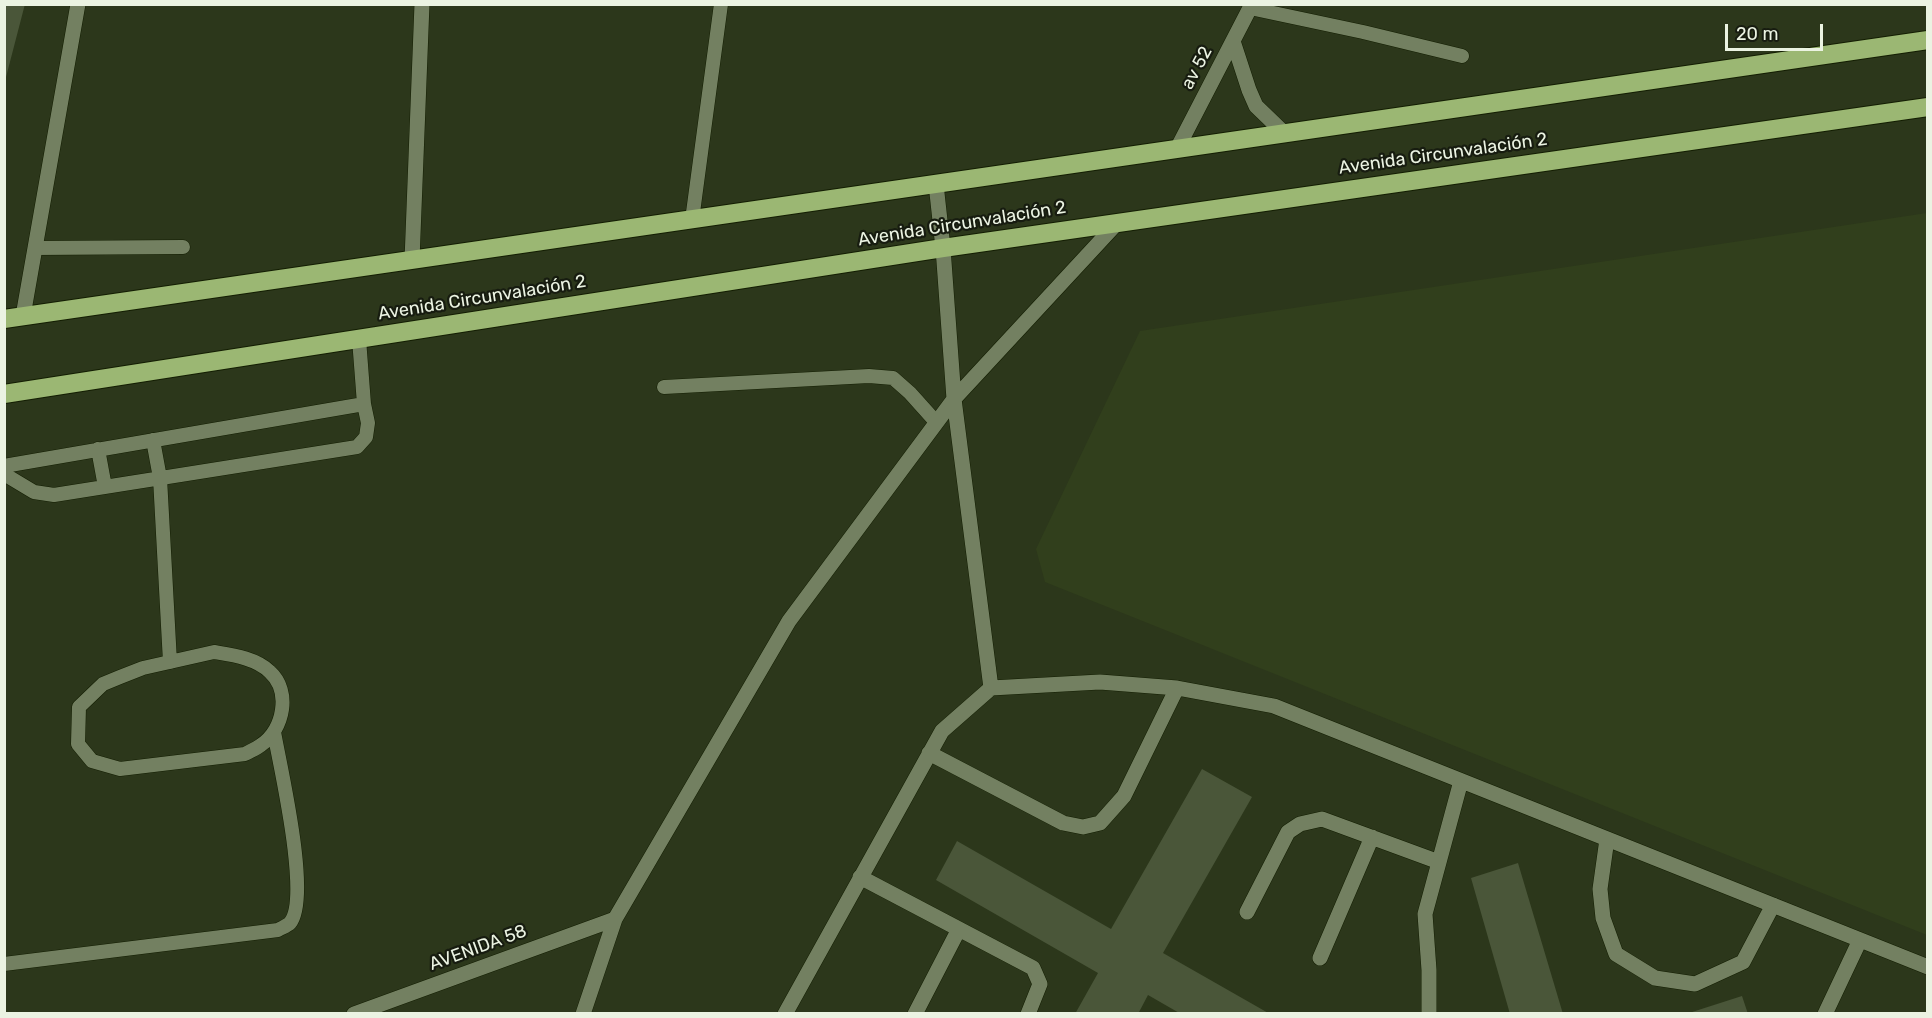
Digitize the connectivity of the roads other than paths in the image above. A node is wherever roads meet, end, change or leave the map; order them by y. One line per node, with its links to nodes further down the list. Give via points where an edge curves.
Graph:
1 (78, 4): 15 (street)
2 (422, 4): 17 (street)
3 (721, 4): 12 (lane)
4 (1251, 6): 6 (street, av 52); 7 (lane)
5 (1928, 40): 9 (highway)
6 (1233, 41): 9 (street, via 1256,106); 10 (street, av 52)
7 (1462, 56)
8 (1928, 107): 13 (highway, Avenida Circunvalación 2)
9 (1284, 134): 10 (highway)
10 (1177, 149): 11 (highway)
11 (936, 184): 12 (highway); 16 (street)
12 (692, 220): 17 (highway)
13 (1118, 222): 16 (highway, Avenida Circunvalación 2); 23 (street)
14 (183, 247): 15 (lane)
15 (35, 248): 18 (street)
16 (943, 248): 20 (highway, Avenida Circunvalación 2); 23 (street)
17 (412, 260): 18 (highway)
18 (23, 316): 19 (highway)
19 (4, 319)
20 (359, 339): 22 (highway, Avenida Circunvalación 2); 24 (lane)
21 (664, 387): 25 (lane, via 893,378)
22 (4, 394)
23 (954, 399): 25 (street); 33 (street)
24 (364, 404): 26 (lane); 30 (lane, via 366,437 357,447)
25 (936, 422): 44 (street, via 789,621)
26 (153, 440): 27 (lane); 30 (lane)
27 (98, 449): 28 (lane); 31 (lane)
28 (4, 466)
29 (4, 474): 31 (lane, via 34,492 54,495)
30 (160, 478): 31 (lane); 32 (lane)
31 (105, 487)
32 (170, 662): 35 (lane, via 214,652 257,663 271,672 282,689 284,706); 35 (lane, via 142,668 103,684 79,707 78,744 92,761 120,769 245,754 263,745)
33 (991, 688): 34 (street, via 1100,682); 36 (street, via 942,731)
34 (1177, 688): 36 (street, via 1124,796 1100,823 1083,827 1063,823); 37 (street, via 1274,706)
35 (274, 732): 48 (lane, via 296,847 297,903 290,922 278,930)
36 (929, 753): 41 (street)
37 (1461, 781): 39 (street); 40 (street)
38 (1372, 837): 40 (street); 43 (street, via 1322,819 1300,824 1288,832); 47 (street)
39 (1607, 839): 42 (street); 42 (street, via 1600,889 1602,918 1616,954 1655,978 1695,984 1743,962)
40 (1439, 862): 55 (street, via 1425,914)
41 (860, 877): 45 (street); 52 (street)
42 (1773, 905): 46 (street)
43 (1247, 912)
44 (615, 919): 50 (street, AVENIDA 58); 51 (street)
45 (959, 929): 53 (street); 54 (street, via 1033,968 1040,984)
46 (1860, 940): 49 (street); 56 (street)
47 (1320, 958)
48 (4, 964)
49 (1928, 967)
50 (354, 1014)
51 (583, 1014)
52 (785, 1014)
53 (915, 1014)
54 (1028, 1014)
55 (1430, 1014)
56 (1825, 1014)

